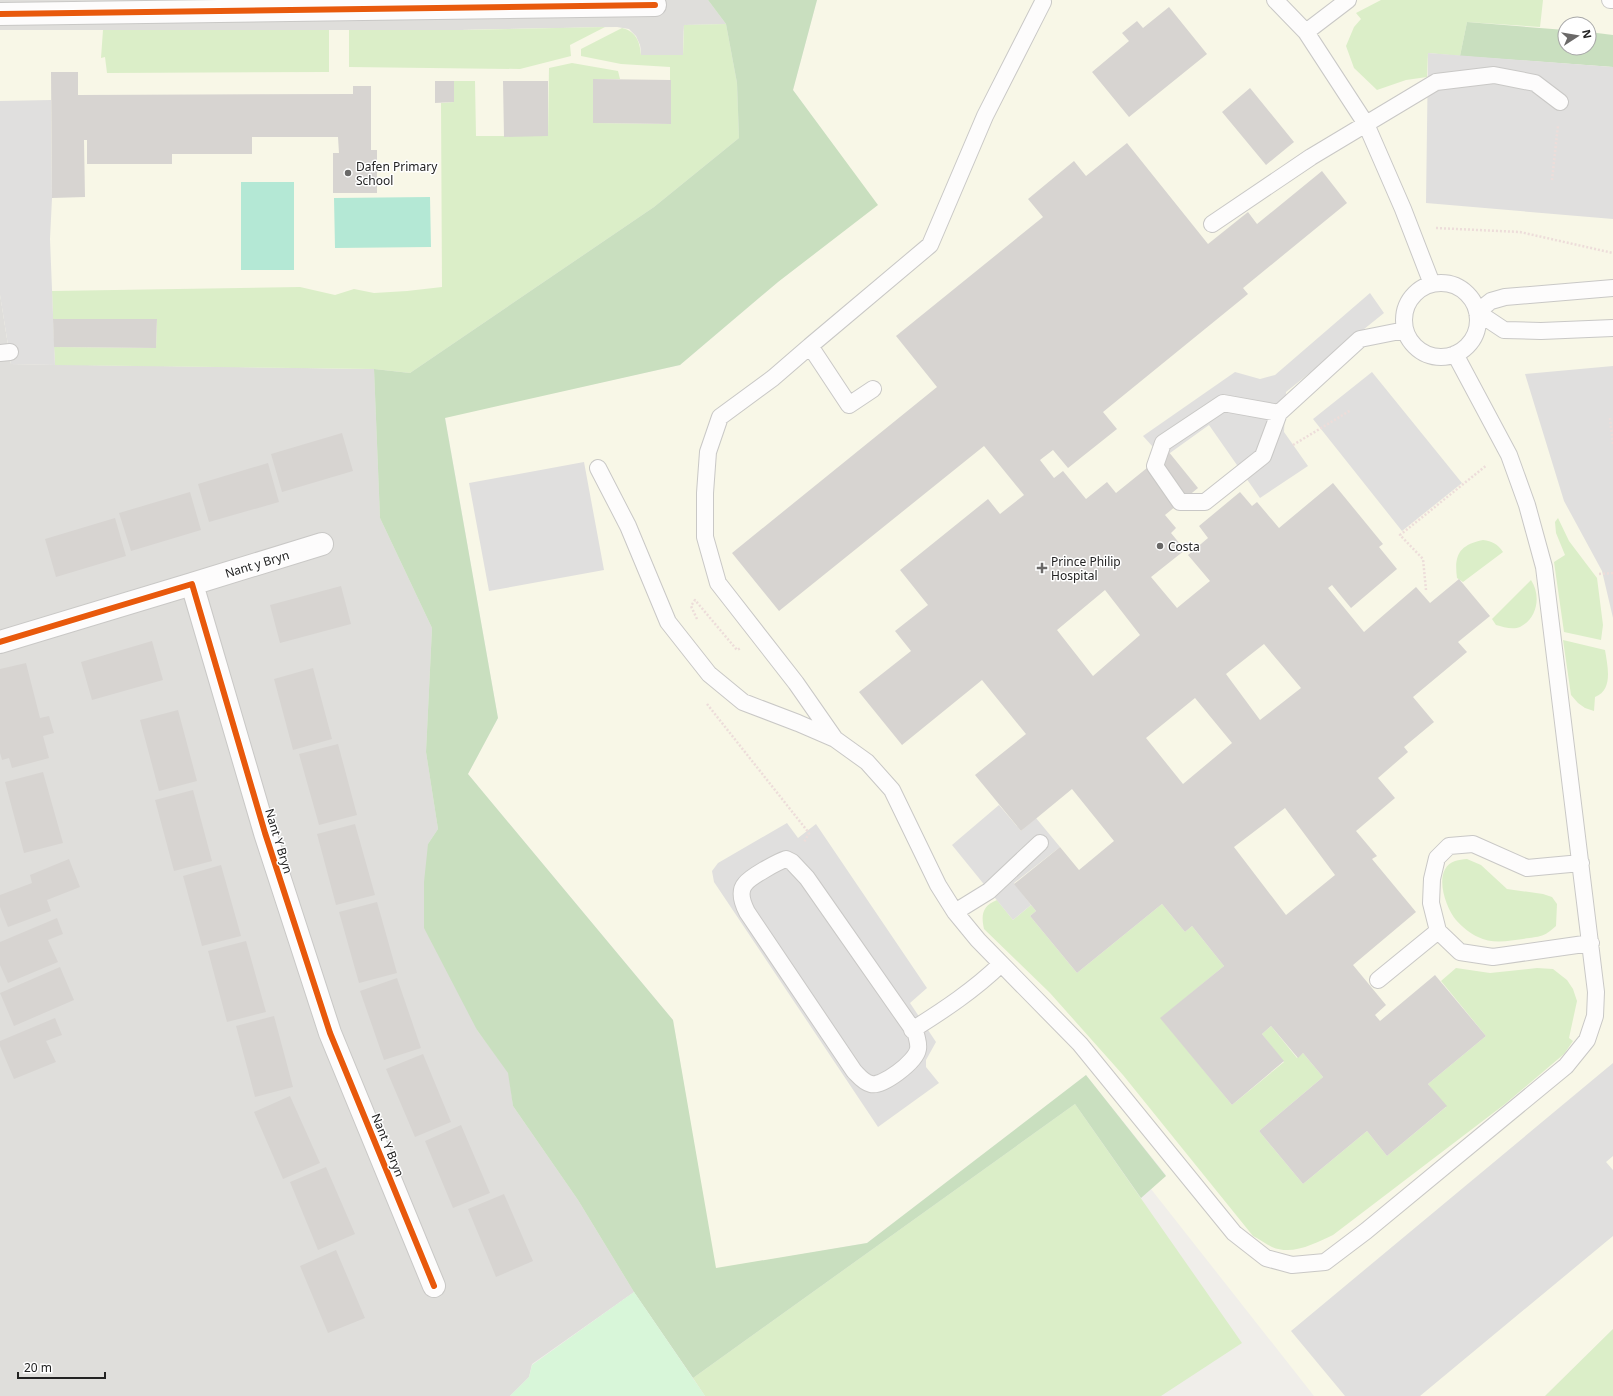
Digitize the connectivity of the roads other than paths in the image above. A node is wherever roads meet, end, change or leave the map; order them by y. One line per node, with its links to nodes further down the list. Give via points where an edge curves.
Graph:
1 (1275, 0): 8 (lane)
2 (1348, 0): 8 (lane)
3 (1610, 0): 4 (lane)
4 (1613, 0)
5 (1043, 1): 17 (lane, via 986,116 930,245)
6 (655, 5): 7 (street)
7 (12, 9)
8 (1306, 32): 10 (lane)
9 (1560, 102): 10 (lane, via 1535,83 1494,75 1436,82)
10 (1366, 124): 11 (lane, via 1311,157); 12 (lane)
11 (1212, 224)
12 (1432, 284): 14 (lane, via 1444,283 1465,292 1473,301); 16 (lane, via 1421,288 1406,306)
13 (1613, 288): 14 (lane, via 1505,297 1491,300)
14 (1477, 312): 15 (lane, via 1504,330); 18 (lane, via 1478,325 1474,337)
15 (1613, 328)
16 (1405, 330): 18 (lane, via 1411,342 1431,356 1444,357); 20 (lane, via 1360,339)
17 (810, 346): 19 (lane, via 849,404); 25 (lane, via 773,378 720,417 708,452 705,538 718,583 796,683)
18 (1456, 354): 27 (lane, via 1509,455 1527,505 1544,567)
19 (873, 389)
20 (1279, 413): 20 (lane, via 1263,456 1205,502 1180,502 1155,466 1163,442 1223,403)
21 (598, 468): 25 (lane, via 628,526 668,622 709,674 743,702)
22 (322, 544): 23 (street, Nant y Bryn)
23 (192, 584): 24 (street); 34 (street, Nant Y Bryn, via 265,833 330,1033)
24 (0, 642)
25 (835, 739): 28 (lane, via 867,762 892,790 938,885)
26 (1040, 844): 28 (lane, via 989,891)
27 (1581, 863): 29 (lane, via 1527,868 1472,844 1449,846 1437,858 1432,879 1431,904); 30 (lane)
28 (955, 912): 31 (lane)
29 (1438, 931): 30 (lane, via 1460,952 1493,958); 32 (lane)
30 (1591, 943): 31 (lane, via 1596,992 1595,1016 1587,1040 1566,1066 1366,1231 1324,1262 1292,1265 1266,1258 1234,1233 1080,1044)
31 (1001, 964): 33 (lane, via 980,985 956,1003)
32 (1378, 980)
33 (912, 1030): 33 (lane, via 918,1041 915,1057 879,1084 865,1082 854,1071 747,912 741,894 744,884 779,861 786,859 792,862 807,878)
34 (434, 1286)

